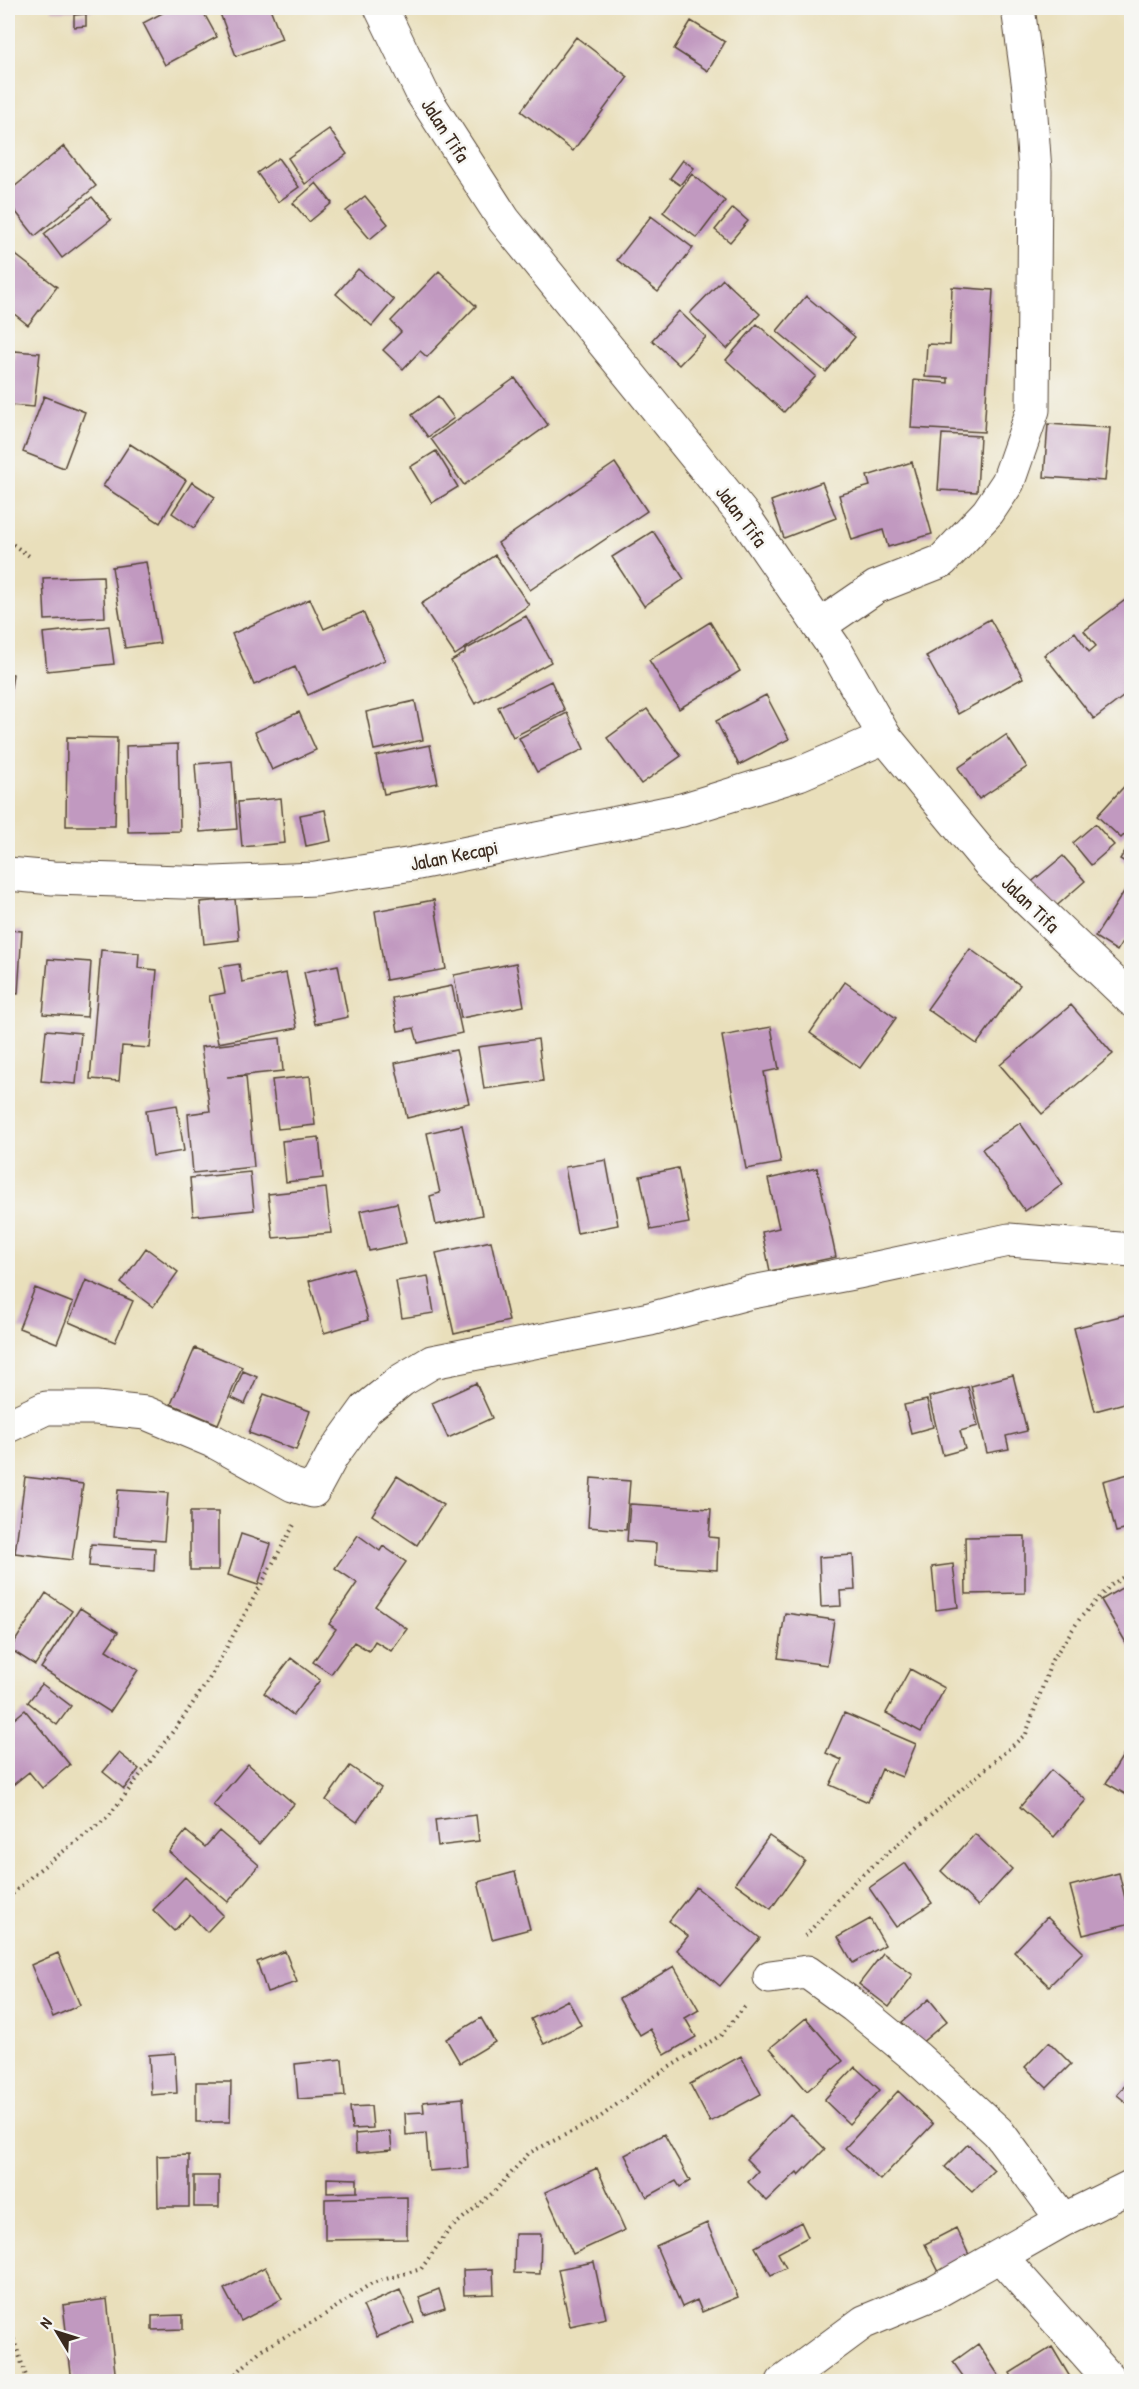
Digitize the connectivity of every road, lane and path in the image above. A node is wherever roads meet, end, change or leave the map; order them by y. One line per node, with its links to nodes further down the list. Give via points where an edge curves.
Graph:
1 (381, 8): 5 (street, Jalan Tifa, via 422,93 504,220 744,516)
2 (1018, 8): 5 (street, via 1035,171 1033,410 1008,482 988,512 942,561 876,587)
3 (8, 541): 4 (path)
4 (32, 558)
5 (819, 626): 6 (street, Jalan Tifa)
6 (885, 737): 7 (street, Jalan Kecapi, via 800,774 682,810 326,878 214,883); 8 (street, Jalan Tifa, via 990,864)
7 (8, 874)
8 (1131, 1000)
9 (1131, 1250): 11 (street, via 1009,1240 747,1293 650,1319 432,1362 366,1409)
10 (8, 1426): 11 (street, via 46,1408 146,1413 215,1442 293,1485)
11 (313, 1491): 13 (path, via 208,1681 183,1718 107,1818 35,1873)
12 (1131, 1571): 14 (path, via 1110,1586 1081,1617 1052,1660 1026,1734 855,1881)
13 (8, 1899)
14 (770, 1977): 16 (street, via 807,1972 916,2057 998,2132); 20 (path, via 721,2035 649,2080 599,2118 529,2153 496,2190 449,2230 421,2269 372,2283 320,2318 262,2349)
15 (1131, 2186): 16 (street)
16 (1063, 2220): 17 (street)
17 (1000, 2256): 21 (street, via 934,2293 864,2322); 22 (street)
18 (8, 2322): 19 (path)
19 (28, 2382)
20 (227, 2382)
21 (783, 2382)
22 (1112, 2382)

